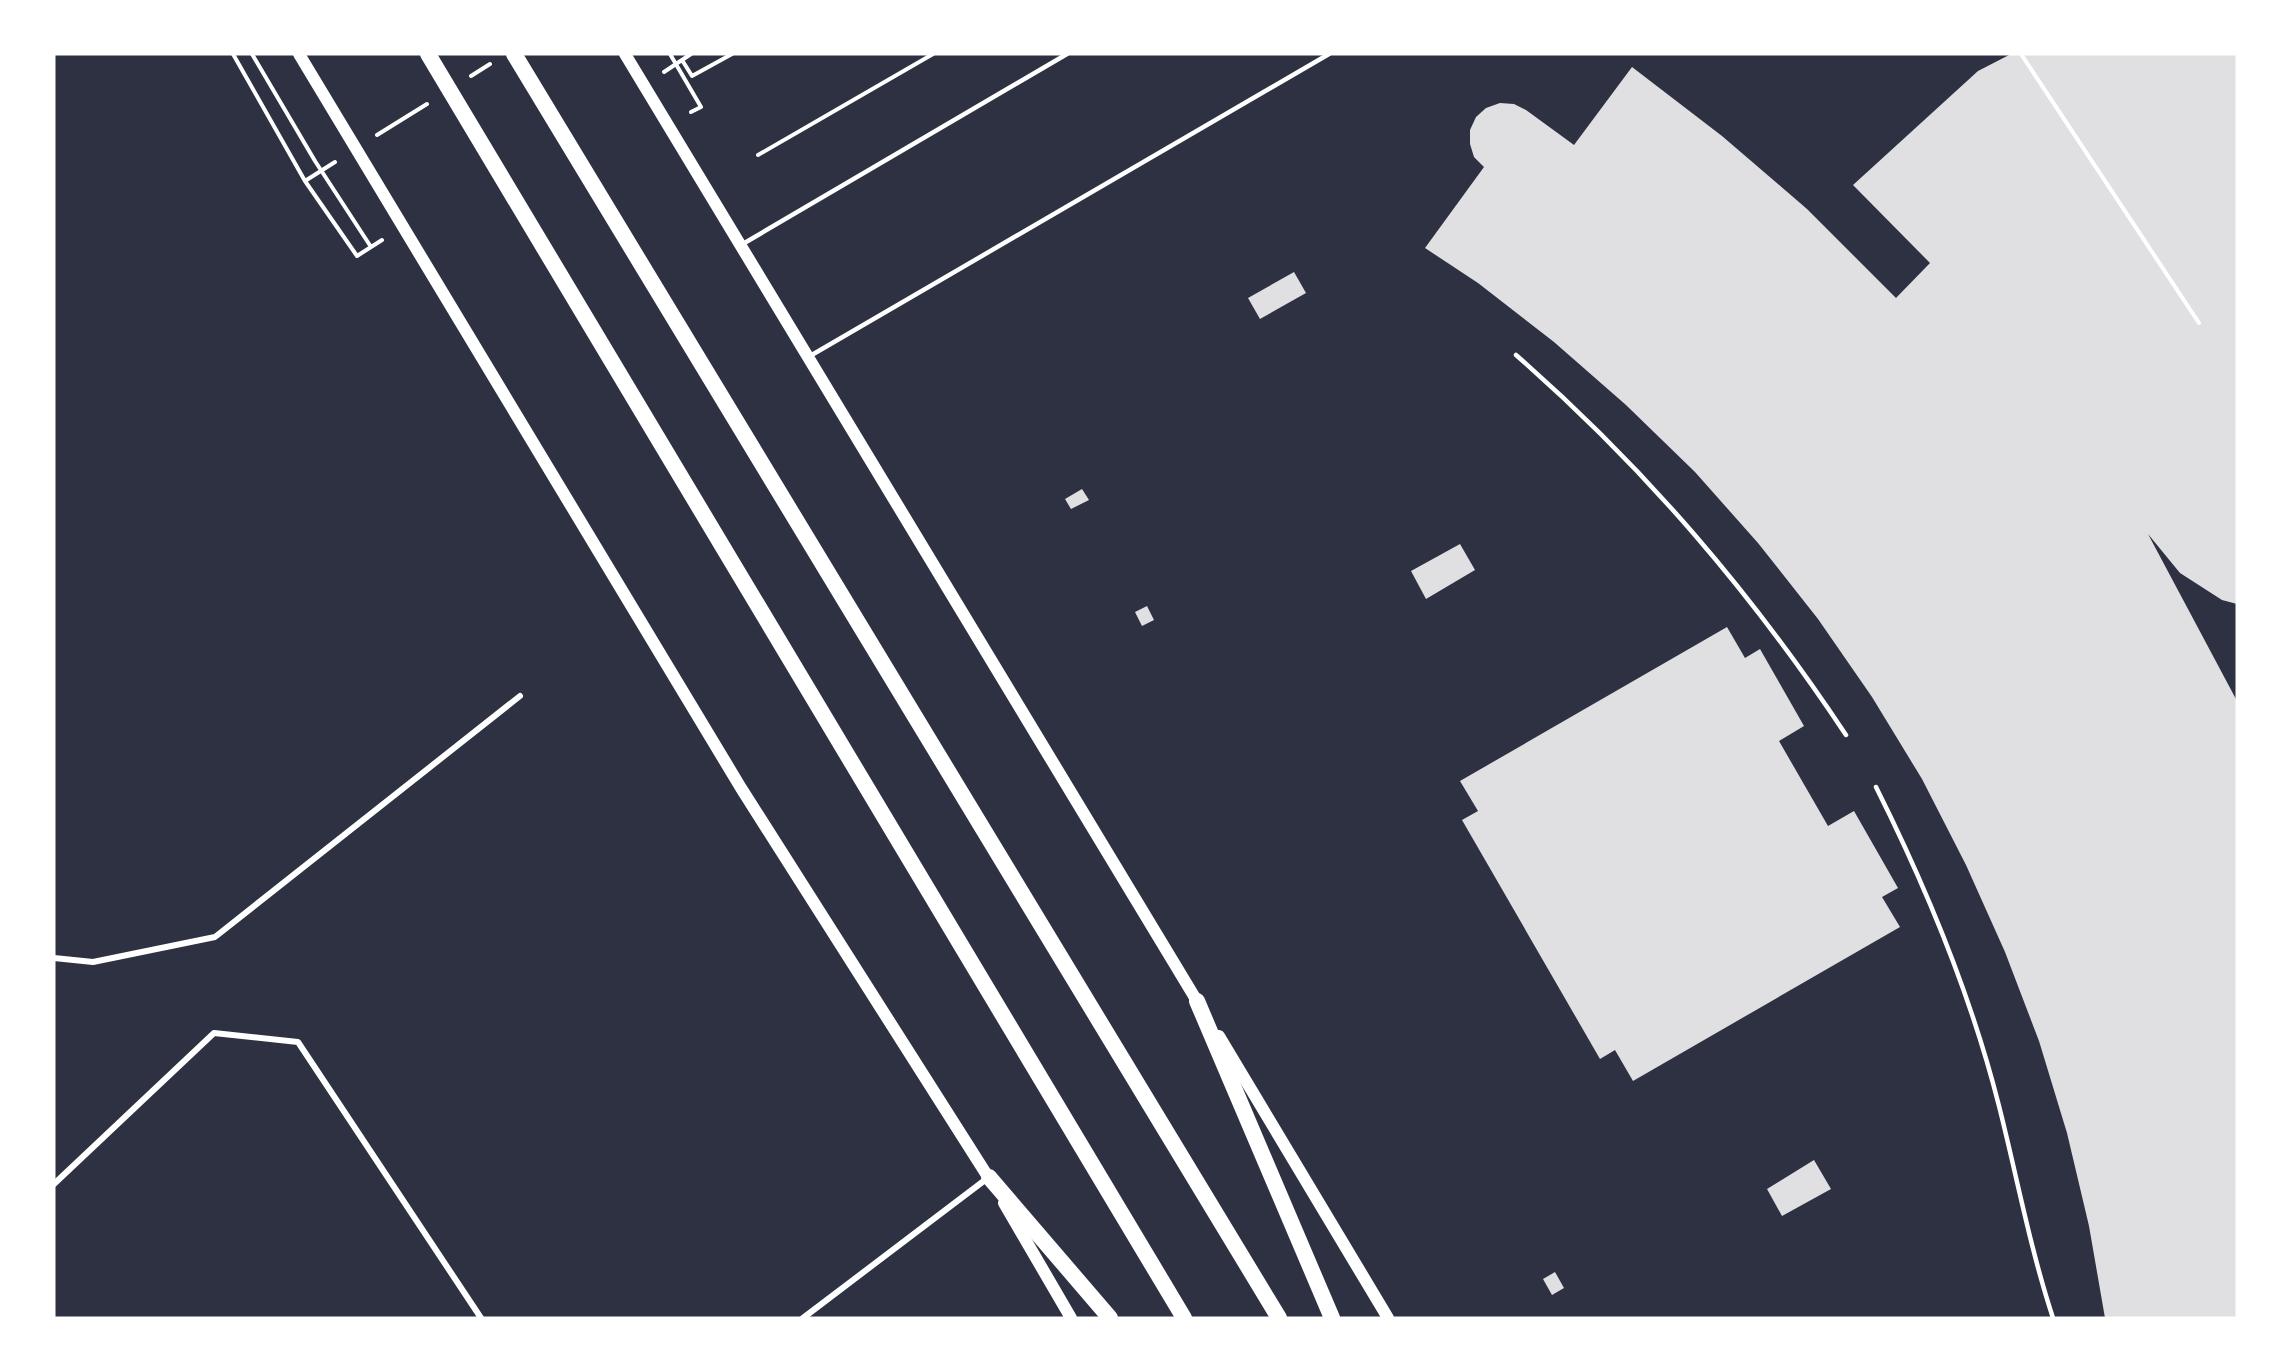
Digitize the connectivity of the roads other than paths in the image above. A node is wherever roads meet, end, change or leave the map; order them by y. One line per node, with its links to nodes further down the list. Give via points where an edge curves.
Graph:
1 (299, 54): 15 (main road, via 741,788)
2 (428, 54): 21 (highway)
3 (514, 54): 22 (highway)
4 (625, 54): 7 (main road)
5 (1067, 54): 7 (lane)
6 (1329, 54): 9 (lane)
7 (740, 245): 9 (main road)
8 (1516, 355): 11 (lane, via 1621,451 1673,508 1767,621)
9 (808, 357): 14 (main road)
10 (520, 696): 13 (street, via 215,937 93,962)
11 (1846, 735)
12 (1876, 787): 25 (lane, via 1941,929 1964,991 1999,1105 2026,1227)
13 (54, 958)
14 (1197, 1000): 23 (highway); 24 (main road)
15 (989, 1177): 18 (street); 19 (main road); 20 (highway)
16 (54, 1184): 17 (street, via 214,1033 297,1042)
17 (481, 1318)
18 (803, 1318)
19 (1071, 1318)
20 (1110, 1318)
21 (1184, 1318)
22 (1279, 1318)
23 (1332, 1318)
24 (1389, 1318)
25 (2053, 1318)

